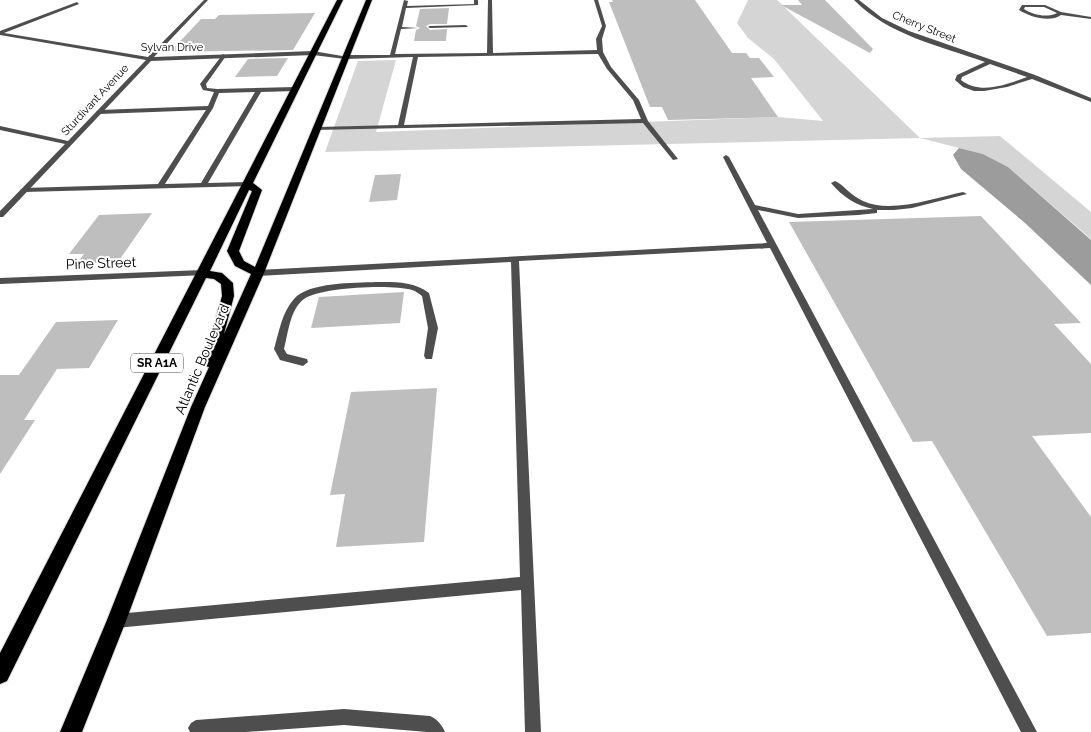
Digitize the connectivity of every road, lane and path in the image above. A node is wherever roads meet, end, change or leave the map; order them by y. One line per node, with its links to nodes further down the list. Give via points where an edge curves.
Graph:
1 (206, 0): 25 (street, Sturdivant Avenue)
2 (340, 0): 19 (highway, SR A1A)
3 (369, 0): 24 (highway, Atlantic Boulevard)
4 (406, 0): 10 (street)
5 (476, 0): 10 (street, via 476,5)
6 (490, 0): 20 (street)
7 (596, 0): 18 (street, via 604,26 599,38)
8 (856, 0): 26 (street, Cherry Street, via 887,24)
9 (77, 3): 17 (street)
10 (405, 6): 15 (street)
11 (1060, 13): 11 (street, via 1037,5 1021,9 1044,17); 12 (street)
12 (1091, 18)
13 (466, 26): 14 (street)
14 (430, 27)
15 (399, 28): 16 (street); 22 (street)
16 (416, 28)
17 (0, 33): 25 (street, Sylvan Drive)
18 (600, 52): 20 (street, Sylvan Drive); 34 (street, via 636,100)
19 (313, 53): 21 (street, Sylvan Drive); 24 (street, Sylvan Drive); 28 (highway, SR A1A)
20 (490, 54): 23 (street, Sylvan Drive)
21 (223, 56): 25 (street, Sylvan Drive); 30 (street, via 203,84 205,89)
22 (392, 56): 23 (street, Sylvan Drive); 24 (street, Sylvan Drive)
23 (416, 56): 35 (street)
24 (345, 57): 37 (highway, Atlantic Boulevard)
25 (149, 59): 33 (street, Sturdivant Avenue)
26 (990, 62): 27 (street, Cherry Street); 27 (street, via 959,76 958,80 962,85 989,90)
27 (1033, 76): 31 (street, Cherry Street)
28 (295, 89): 29 (street); 42 (highway, SR A1A)
29 (259, 90): 30 (street); 43 (street)
30 (217, 91): 32 (street)
31 (1091, 100)
32 (210, 108): 33 (street); 44 (street)
33 (99, 112): 38 (street, Sturdivant Avenue)
34 (645, 121): 35 (street); 40 (street)
35 (401, 126): 37 (street)
36 (0, 128): 38 (street)
37 (316, 129): 53 (highway, Atlantic Boulevard)
38 (70, 143): 45 (street, Sturdivant Avenue)
39 (726, 157): 47 (street)
40 (675, 159)
41 (835, 183): 48 (street, via 844,195 859,204)
42 (247, 184): 43 (street); 52 (highway, SR A1A); 53 (highway, via 257,190 233,251 239,263)
43 (203, 185): 44 (street)
44 (160, 186): 45 (street)
45 (24, 190): 49 (street, Sturdivant Avenue)
46 (963, 194): 48 (street)
47 (751, 206): 48 (street, via 798,216); 50 (street)
48 (880, 210)
49 (0, 214)
50 (771, 245): 51 (street); 65 (street)
51 (515, 259): 53 (street); 58 (street)
52 (202, 273): 54 (street, Pine Street); 57 (highway, via 218,276 227,283 228,296); 60 (highway, SR A1A)
53 (258, 273): 57 (highway, Atlantic Boulevard)
54 (0, 281)
55 (429, 356): 56 (street, via 433,328 426,295 416,288 396,284 335,287 302,296 294,305 279,349 283,357)
56 (303, 362)
57 (198, 407): 59 (highway, Atlantic Boulevard)
58 (528, 584): 59 (street); 64 (street)
59 (116, 621): 62 (highway, Atlantic Boulevard)
60 (0, 674)
61 (196, 728): 63 (street, via 344,717 430,724)
62 (71, 732)
63 (437, 732)
64 (533, 732)
65 (1029, 732)

